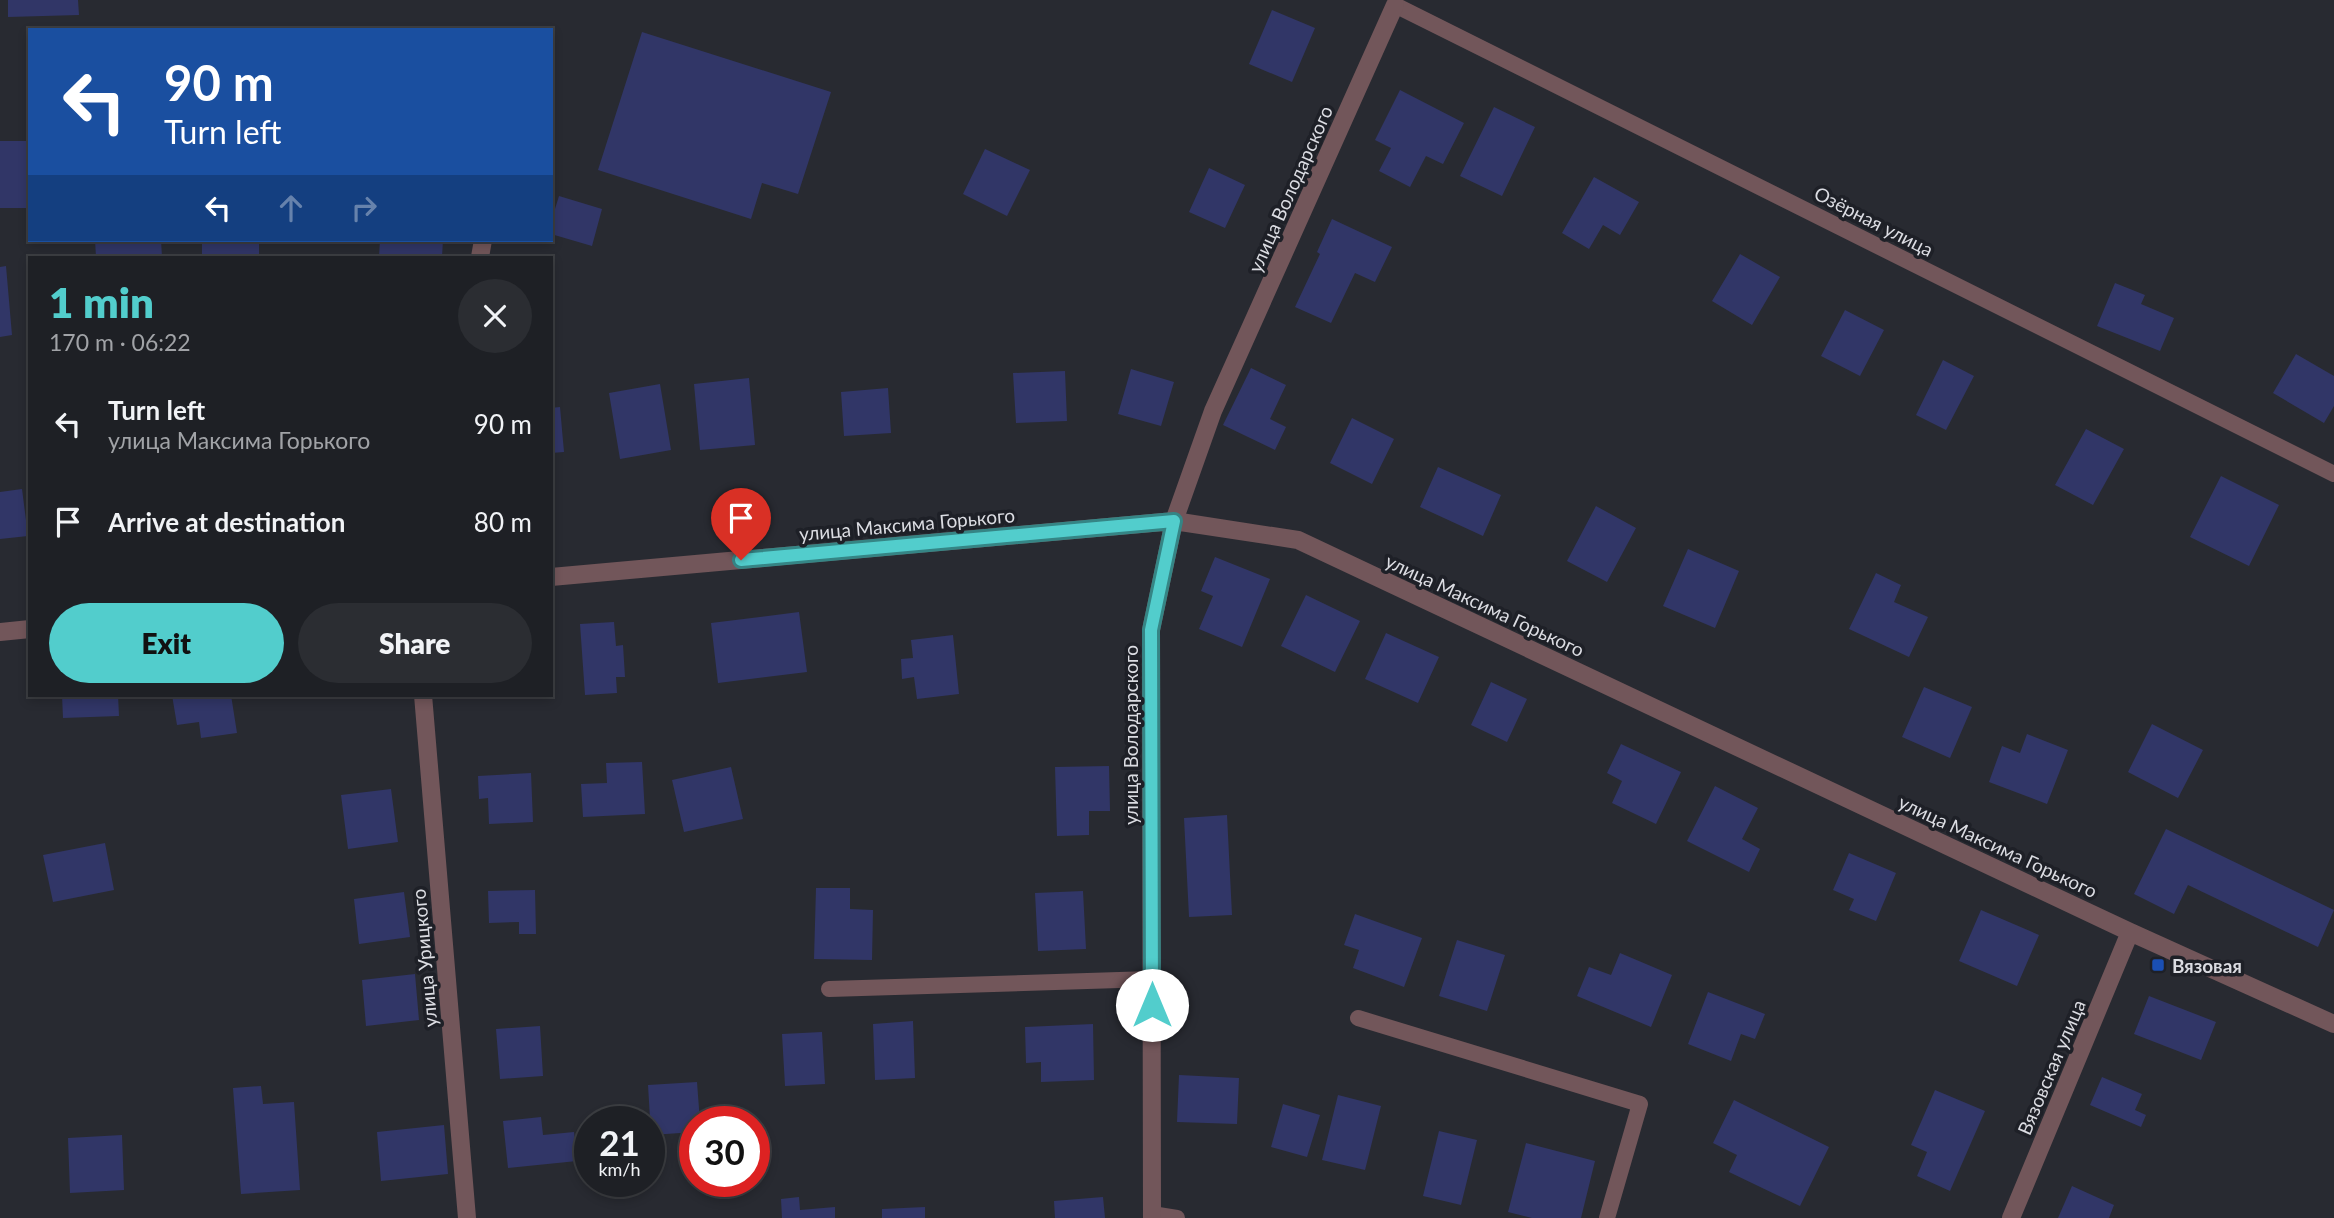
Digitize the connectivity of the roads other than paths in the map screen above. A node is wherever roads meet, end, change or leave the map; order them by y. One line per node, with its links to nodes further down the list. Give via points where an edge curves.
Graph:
1 (1395, 5): 2 (lane, Озёрная улица); 3 (street, улица Володарского, via 1213,411)
2 (2334, 474)
3 (1174, 521): 4 (street, улица Максима Горького); 8 (street, улица Максима Горького, via 1298,540); 9 (street, улица Володарского, via 1151,630)
4 (553, 577)
5 (28, 629): 6 (street)
6 (0, 632)
7 (423, 697): 14 (street, улица Урицкого)
8 (2130, 932): 12 (street, улица Максима Горького); 17 (street, Вязовская улица)
9 (1152, 979): 10 (lane); 13 (street, улица Володарского)
10 (829, 989)
11 (1358, 1018): 16 (lane, via 1640,1104)
12 (2334, 1024)
13 (1152, 1216): 15 (lane)
14 (467, 1218)
15 (1177, 1218)
16 (1607, 1218)
17 (2011, 1218)

